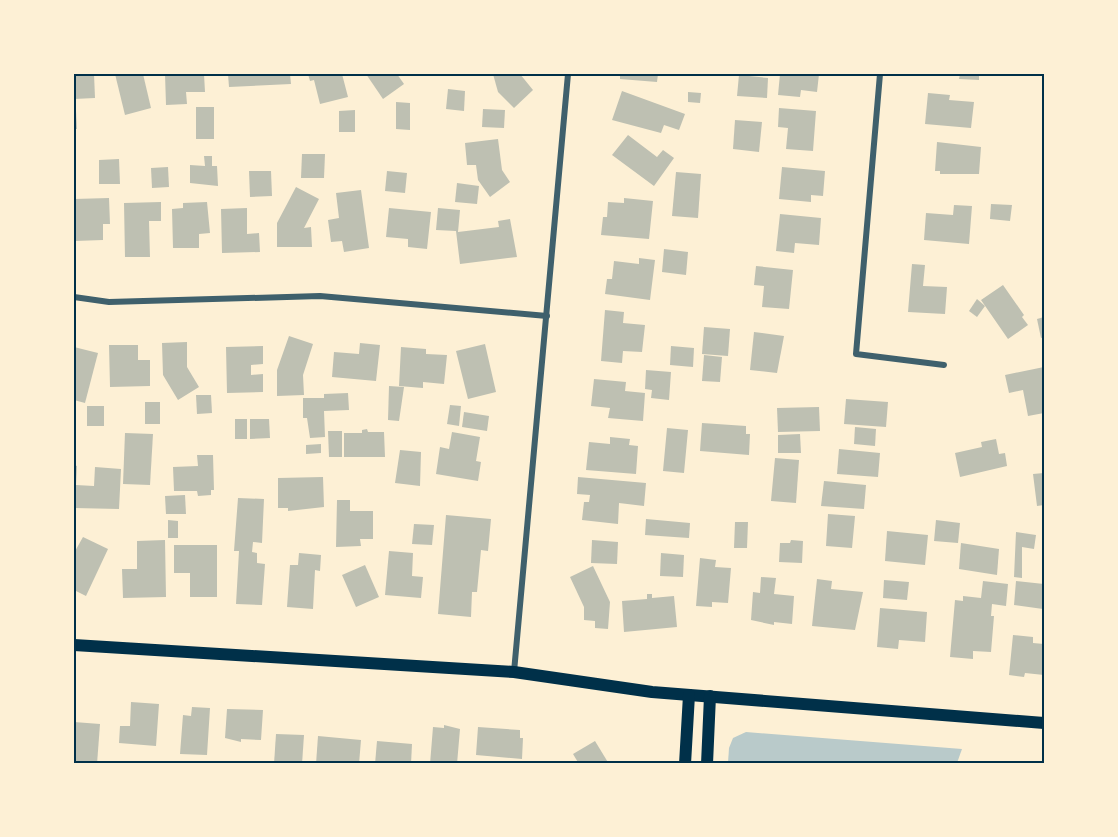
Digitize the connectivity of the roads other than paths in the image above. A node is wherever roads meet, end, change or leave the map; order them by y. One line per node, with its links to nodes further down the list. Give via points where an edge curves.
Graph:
1 (568, 74): 4 (street)
2 (880, 74): 5 (street, via 856,354)
3 (74, 297): 4 (street, via 109,302 320,296)
4 (547, 316): 7 (street)
5 (944, 365)
6 (74, 645): 7 (main road)
7 (514, 672): 8 (main road)
8 (689, 695): 9 (main road); 11 (main road)
9 (710, 696): 10 (main road); 12 (main road)
10 (1044, 723)
11 (685, 764)
12 (707, 764)

